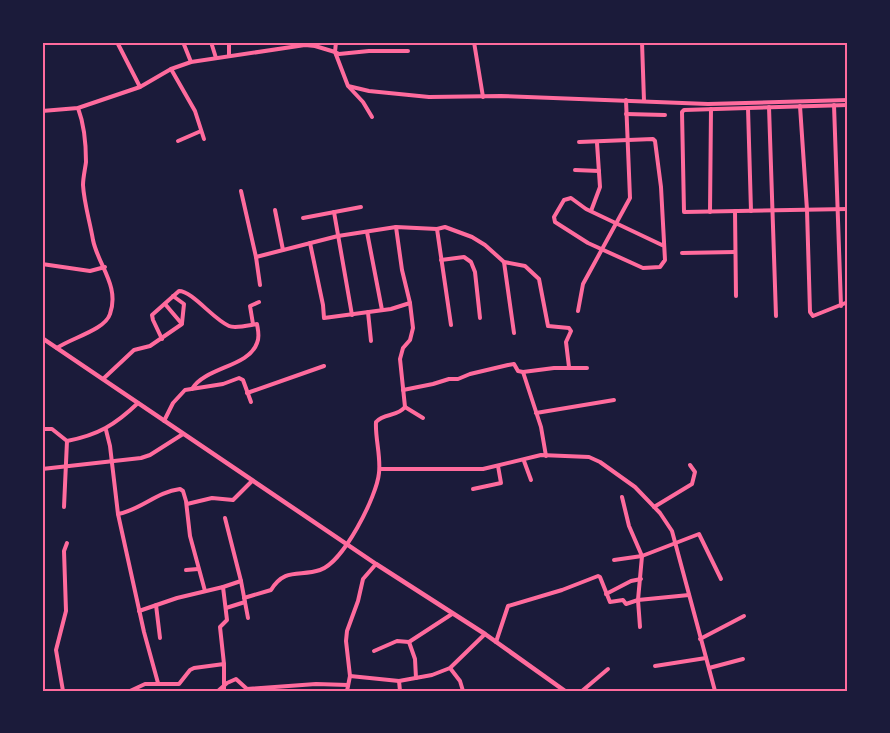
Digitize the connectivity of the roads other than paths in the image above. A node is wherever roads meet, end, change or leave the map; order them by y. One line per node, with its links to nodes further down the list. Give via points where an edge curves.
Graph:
1 (117, 42): 16 (street)
2 (183, 42): 13 (street)
3 (211, 42): 12 (street)
4 (228, 42): 11 (street)
5 (336, 42): 10 (street)
6 (474, 42): 17 (street)
7 (642, 42): 20 (street)
8 (315, 44): 10 (street); 11 (street)
9 (408, 51): 10 (street)
10 (335, 52): 15 (street)
11 (230, 56): 12 (street)
12 (216, 57): 13 (street)
13 (191, 62): 14 (street)
14 (171, 69): 16 (street); 32 (street, via 191,102)
15 (348, 86): 17 (street, via 429,97); 31 (street)
16 (140, 87): 25 (street)
17 (483, 97): 18 (street)
18 (626, 100): 20 (street); 29 (street)
19 (848, 100): 20 (street, via 708,104)
20 (644, 101)
21 (834, 105): 22 (street); 23 (street); 42 (street)
22 (848, 105)
23 (800, 106): 24 (street); 46 (street)
24 (769, 107): 26 (street); 45 (street)
25 (78, 108): 28 (street); 68 (street, via 85,151 83,187 95,247)
26 (748, 108): 27 (street); 48 (street)
27 (711, 109): 50 (street); 50 (street, via 682,112 682,209 685,213)
28 (42, 111)
29 (626, 114): 30 (street); 35 (street)
30 (665, 115)
31 (372, 117)
32 (201, 131): 33 (street); 34 (street)
33 (204, 140)
34 (178, 141)
35 (627, 141): 37 (street); 53 (street, via 630,198); 59 (street, via 653,140 657,144)
36 (579, 142): 37 (street)
37 (597, 143): 39 (street)
38 (575, 170): 39 (street)
39 (599, 171): 49 (street, via 600,191)
40 (241, 192): 64 (street)
41 (361, 207): 51 (street)
42 (839, 209): 43 (street); 46 (street); 76 (street)
43 (848, 209)
44 (275, 210): 61 (street)
45 (772, 210): 46 (street); 48 (street); 81 (street)
46 (807, 210): 76 (street, via 810,312 816,316)
47 (735, 211): 48 (street); 50 (street); 62 (street)
48 (751, 211)
49 (591, 212): 53 (street); 60 (street, via 568,198 554,220)
50 (710, 212)
51 (334, 213): 52 (street); 57 (street)
52 (303, 218)
53 (616, 224): 59 (street); 60 (street)
54 (396, 227): 55 (street); 56 (street); 74 (street)
55 (437, 229): 65 (street); 66 (street, via 452,228 472,237)
56 (367, 232): 57 (street); 77 (street)
57 (338, 236): 58 (street); 80 (street)
58 (310, 243): 61 (street); 80 (street, via 324,318)
59 (664, 246): 60 (street, via 663,265 649,269)
60 (603, 249): 78 (street, via 583,284)
61 (283, 250): 64 (street)
62 (735, 252): 63 (street); 71 (street)
63 (682, 253)
64 (256, 257): 69 (street)
65 (441, 260): 82 (street, via 464,257 471,262); 85 (street)
66 (504, 262): 86 (street); 92 (street, via 525,266 539,279 548,326 571,331 566,342)
67 (42, 264): 68 (street, via 90,271)
68 (105, 267): 90 (street, via 113,298 107,320)
69 (260, 285)
70 (173, 296): 75 (street); 83 (street, via 184,304); 84 (street, via 178,291 187,292 230,327)
71 (736, 296)
72 (259, 302): 84 (street, via 250,306)
73 (848, 302): 76 (street)
74 (410, 303): 77 (street); 97 (street, via 413,328 400,360)
75 (165, 304): 83 (street); 88 (street, via 152,318)
76 (841, 306)
77 (382, 310): 79 (street)
78 (578, 311)
79 (368, 312): 80 (street); 89 (street)
80 (352, 315)
81 (776, 316)
82 (480, 318)
83 (182, 324): 88 (street)
84 (253, 324): 96 (street, via 257,324 259,339 255,348)
85 (451, 325)
86 (514, 333)
87 (42, 338): 90 (street)
88 (162, 339): 95 (street, via 134,350)
89 (371, 341)
90 (57, 348): 95 (street)
91 (324, 366): 98 (street)
92 (569, 367): 93 (street); 94 (street)
93 (587, 368)
94 (523, 372): 97 (street, via 512,364); 103 (street)
95 (103, 379): 101 (street)
96 (192, 388): 98 (street, via 241,378); 105 (street, via 173,403)
97 (403, 390): 102 (street)
98 (247, 393): 100 (street)
99 (614, 400): 103 (street)
100 (251, 402)
101 (138, 403): 105 (street); 107 (street)
102 (405, 407): 104 (street); 116 (street, via 376,422)
103 (536, 413): 110 (street)
104 (423, 418)
105 (164, 421): 108 (street)
106 (42, 429): 109 (street, via 52,429)
107 (106, 430): 109 (street); 112 (street)
108 (183, 434): 112 (street, via 145,457); 119 (street)
109 (66, 441): 115 (street)
110 (546, 456): 111 (street); 124 (street, via 594,459 635,487)
111 (524, 461): 114 (street); 118 (street)
112 (111, 463): 115 (street); 125 (street)
113 (690, 465): 124 (street, via 695,472 692,484)
114 (498, 466): 116 (street); 120 (street, via 501,483)
115 (65, 468): 117 (street); 123 (street)
116 (380, 469): 128 (street, via 371,500)
117 (42, 470)
118 (531, 480)
119 (252, 481): 122 (street, via 234,500 212,498); 128 (street)
120 (473, 489)
121 (622, 497): 130 (street)
122 (187, 504): 125 (street, via 183,491 178,489); 133 (street)
123 (64, 507)
124 (654, 507): 129 (street, via 670,528)
125 (118, 514): 146 (street)
126 (225, 518): 137 (street)
127 (68, 543): 170 (street, via 64,551 66,611 56,650)
128 (347, 544): 132 (street); 142 (street, via 337,560 322,570 286,574 272,590)
129 (676, 544): 130 (street); 136 (street, via 700,535); 141 (street)
130 (642, 556): 131 (street); 135 (street)
131 (614, 560)
132 (376, 564): 147 (street); 164 (street, via 363,579 347,631)
133 (198, 568): 134 (street); 139 (street)
134 (186, 570)
135 (641, 579): 140 (street); 143 (street)
136 (721, 579)
137 (241, 581): 138 (street); 142 (street)
138 (223, 587): 139 (street); 145 (street)
139 (205, 591): 144 (street)
140 (606, 594): 143 (street, via 610,602 623,600 626,604); 155 (street, via 598,576 512,604)
141 (689, 595): 143 (street); 153 (street)
142 (245, 600): 145 (street); 149 (street)
143 (638, 600): 150 (street)
144 (156, 604): 146 (street); 152 (street)
145 (226, 608): 159 (street, via 227,621 220,627)
146 (139, 611): 167 (street)
147 (452, 614): 151 (street); 154 (street)
148 (744, 616): 153 (street)
149 (248, 618)
150 (640, 627)
151 (485, 634): 155 (street); 161 (street)
152 (160, 638)
153 (700, 639): 157 (street)
154 (409, 642): 156 (street, via 397,641); 165 (street)
155 (496, 642): 176 (street)
156 (374, 651)
157 (706, 658): 160 (street); 162 (street)
158 (743, 659): 162 (street)
159 (224, 664): 167 (street, via 194,668 179,684); 169 (street)
160 (655, 666)
161 (450, 668): 165 (street); 175 (street)
162 (709, 668): 178 (street)
163 (608, 669): 177 (street)
164 (350, 676): 166 (street); 168 (street)
165 (416, 678): 166 (street)
166 (399, 681): 174 (street)
167 (158, 683): 171 (street, via 142,684)
168 (348, 685): 169 (street, via 247,689 236,680 227,683); 173 (street)
169 (224, 690): 172 (street)
170 (63, 691)
171 (130, 691)
172 (218, 691)
173 (347, 691)
174 (400, 691)
175 (463, 691)
176 (565, 691)
177 (582, 691)
178 (715, 691)

